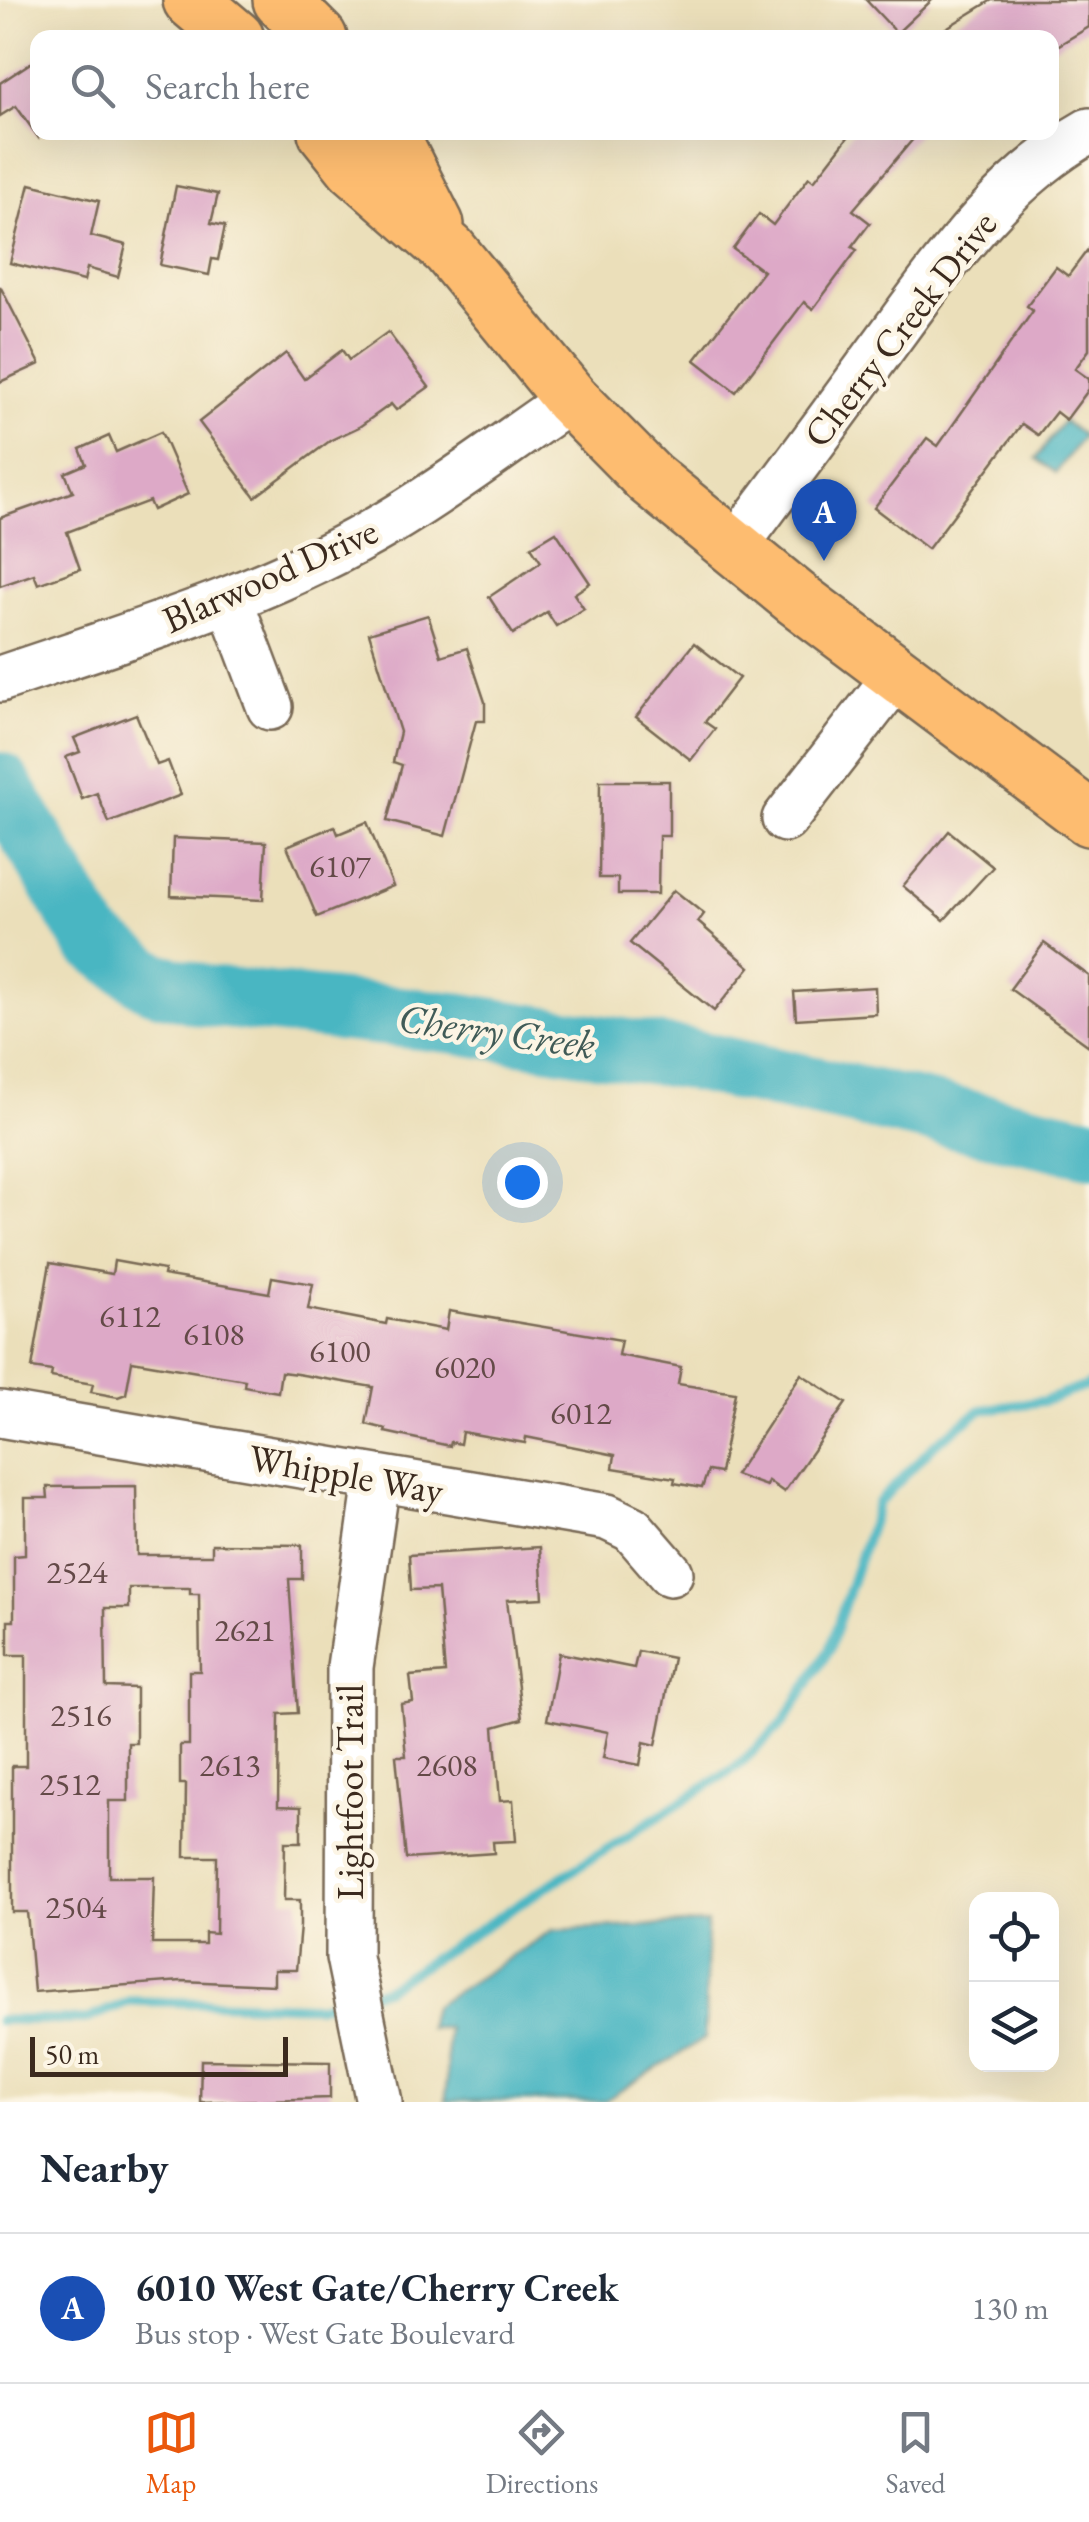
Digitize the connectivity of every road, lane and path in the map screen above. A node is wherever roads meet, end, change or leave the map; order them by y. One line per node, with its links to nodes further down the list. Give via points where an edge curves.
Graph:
1 (190, 0): 3 (main road)
2 (281, 0): 4 (main road)
3 (226, 30)
4 (311, 30)
5 (1089, 131): 10 (street, Cherry Creek Drive, via 1036,166 994,206)
6 (332, 140): 8 (main road)
7 (392, 140): 8 (main road)
8 (449, 250): 9 (main road)
9 (571, 398): 10 (main road, via 649,478); 11 (street, Blarwood Drive, via 389,523)
10 (733, 549): 12 (main road)
11 (230, 601): 13 (street, Blarwood Drive); 14 (street)
12 (896, 676): 15 (main road); 16 (street)
13 (0, 679)
14 (270, 707)
15 (1089, 818)
16 (785, 819)
17 (0, 1414): 18 (street, Whipple Way)
18 (377, 1481): 19 (street, Whipple Way, via 607,1517 632,1529); 20 (street, Lightfoot Trail, via 350,1667 349,1958)
19 (670, 1573)
20 (378, 2102)

